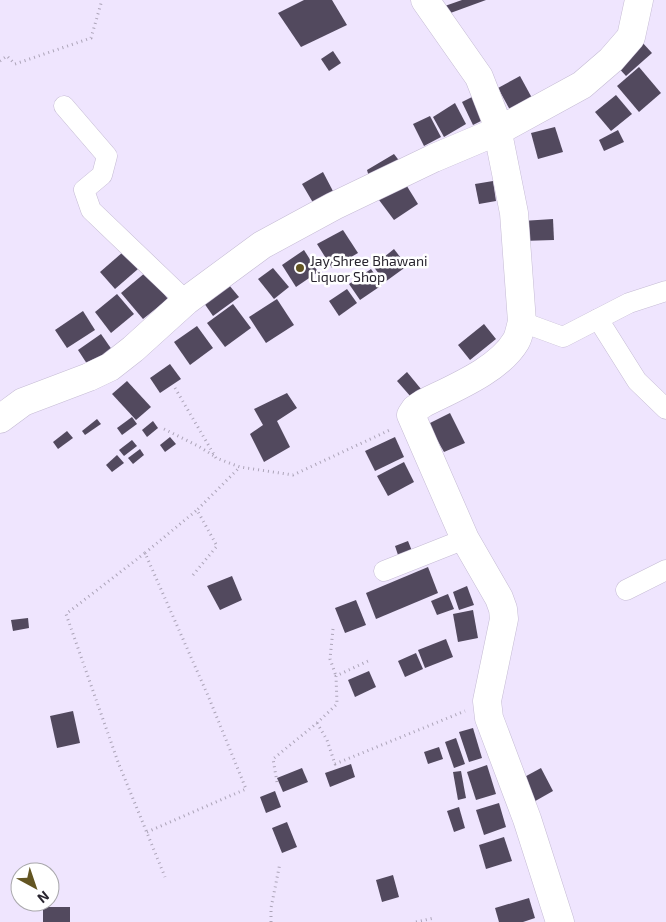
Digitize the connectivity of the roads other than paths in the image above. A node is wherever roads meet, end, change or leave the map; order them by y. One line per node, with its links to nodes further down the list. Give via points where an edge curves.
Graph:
1 (425, 0): 4 (street, via 479,77)
2 (639, 0): 4 (street, via 631,37 611,60 582,85)
3 (64, 106): 6 (street, via 107,156 102,175 84,190 91,210)
4 (498, 131): 6 (street, via 334,206 262,245); 8 (street, via 514,213)
5 (666, 291): 7 (street, via 629,303)
6 (186, 301): 10 (street, via 110,367 23,402)
7 (598, 318): 8 (street, via 562,337); 9 (street, via 637,382)
8 (522, 322): 11 (street, via 517,340 491,368 424,403 411,415)
9 (666, 409)
10 (0, 419)
11 (465, 539): 13 (street); 15 (street, via 499,598 504,619 488,702 489,718 527,819)
12 (666, 570): 14 (street)
13 (384, 571)
14 (626, 590)
15 (560, 922)

